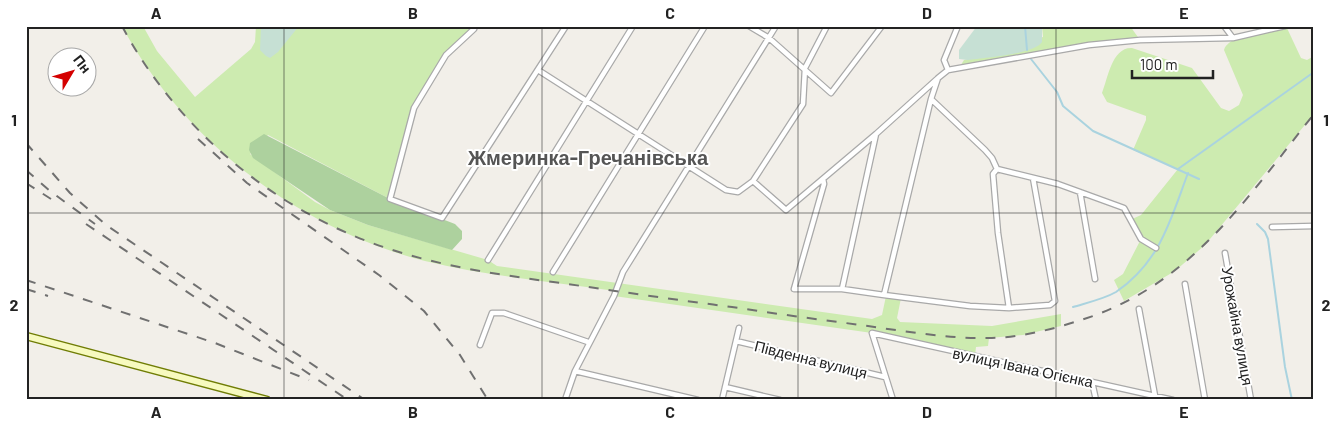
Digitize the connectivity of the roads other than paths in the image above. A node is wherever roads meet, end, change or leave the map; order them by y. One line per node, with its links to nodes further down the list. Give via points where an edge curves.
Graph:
1 (566, 26): 15 (street)
2 (633, 26): 19 (street)
3 (705, 26): 20 (street)
4 (749, 26): 12 (street)
5 (776, 26): 12 (street)
6 (827, 26): 14 (street)
7 (882, 26): 14 (street, via 831,93)
8 (958, 26): 16 (street, via 944,60)
9 (1224, 26): 13 (street)
10 (1285, 26): 13 (street)
11 (474, 29): 15 (street, via 446,55 414,108 390,199 442,218)
12 (769, 38): 14 (street); 22 (street)
13 (1233, 38): 16 (street, via 1089,44)
14 (805, 68): 26 (street, via 803,104)
15 (538, 70): 19 (street)
16 (948, 70): 17 (street)
17 (938, 78): 18 (street); 21 (street)
18 (931, 99): 23 (street, via 985,150); 37 (street)
19 (586, 101): 20 (street); 32 (street)
20 (638, 134): 22 (street); 33 (street)
21 (876, 134): 25 (street); 36 (street)
22 (688, 165): 26 (street, via 732,193 744,190); 43 (street, via 622,272 614,296)
23 (997, 169): 24 (street); 38 (street, via 993,174 998,233)
24 (1033, 178): 27 (street); 38 (street, via 1055,301 1050,305)
25 (823, 179): 26 (street, via 786,210); 36 (street, via 794,289)
26 (753, 181)
27 (1080, 192): 30 (street, via 1124,208 1141,239); 34 (street)
28 (1314, 226): 29 (street)
29 (1272, 227)
30 (1156, 248)
31 (1225, 253): 59 (street, Урожайна вулиця)
32 (488, 260)
33 (552, 272)
34 (1095, 280)
35 (1185, 284): 58 (street)
36 (842, 288): 37 (street)
37 (884, 296): 38 (street)
38 (1009, 308)
39 (1139, 309): 49 (street)
40 (739, 328): 42 (street)
41 (26, 336): 50 (street)
42 (736, 341): 46 (street, Південна вулиця); 48 (street)
43 (588, 342): 44 (street, via 504,313 492,313); 45 (street)
44 (480, 345)
45 (575, 371): 51 (street); 52 (street)
46 (885, 377): 47 (street, вулиця Івана Огієнка, via 872,334); 55 (street)
47 (1092, 382): 49 (street, вулиця Івана Огієнка); 56 (street)
48 (725, 387): 53 (street); 54 (street)
49 (1155, 396): 57 (street, вулиця Івана Огієнка)
50 (267, 400)
51 (565, 400)
52 (698, 400)
53 (722, 400)
54 (780, 400)
55 (893, 400)
56 (1096, 400)
57 (1174, 400)
58 (1205, 400)
59 (1251, 400)

